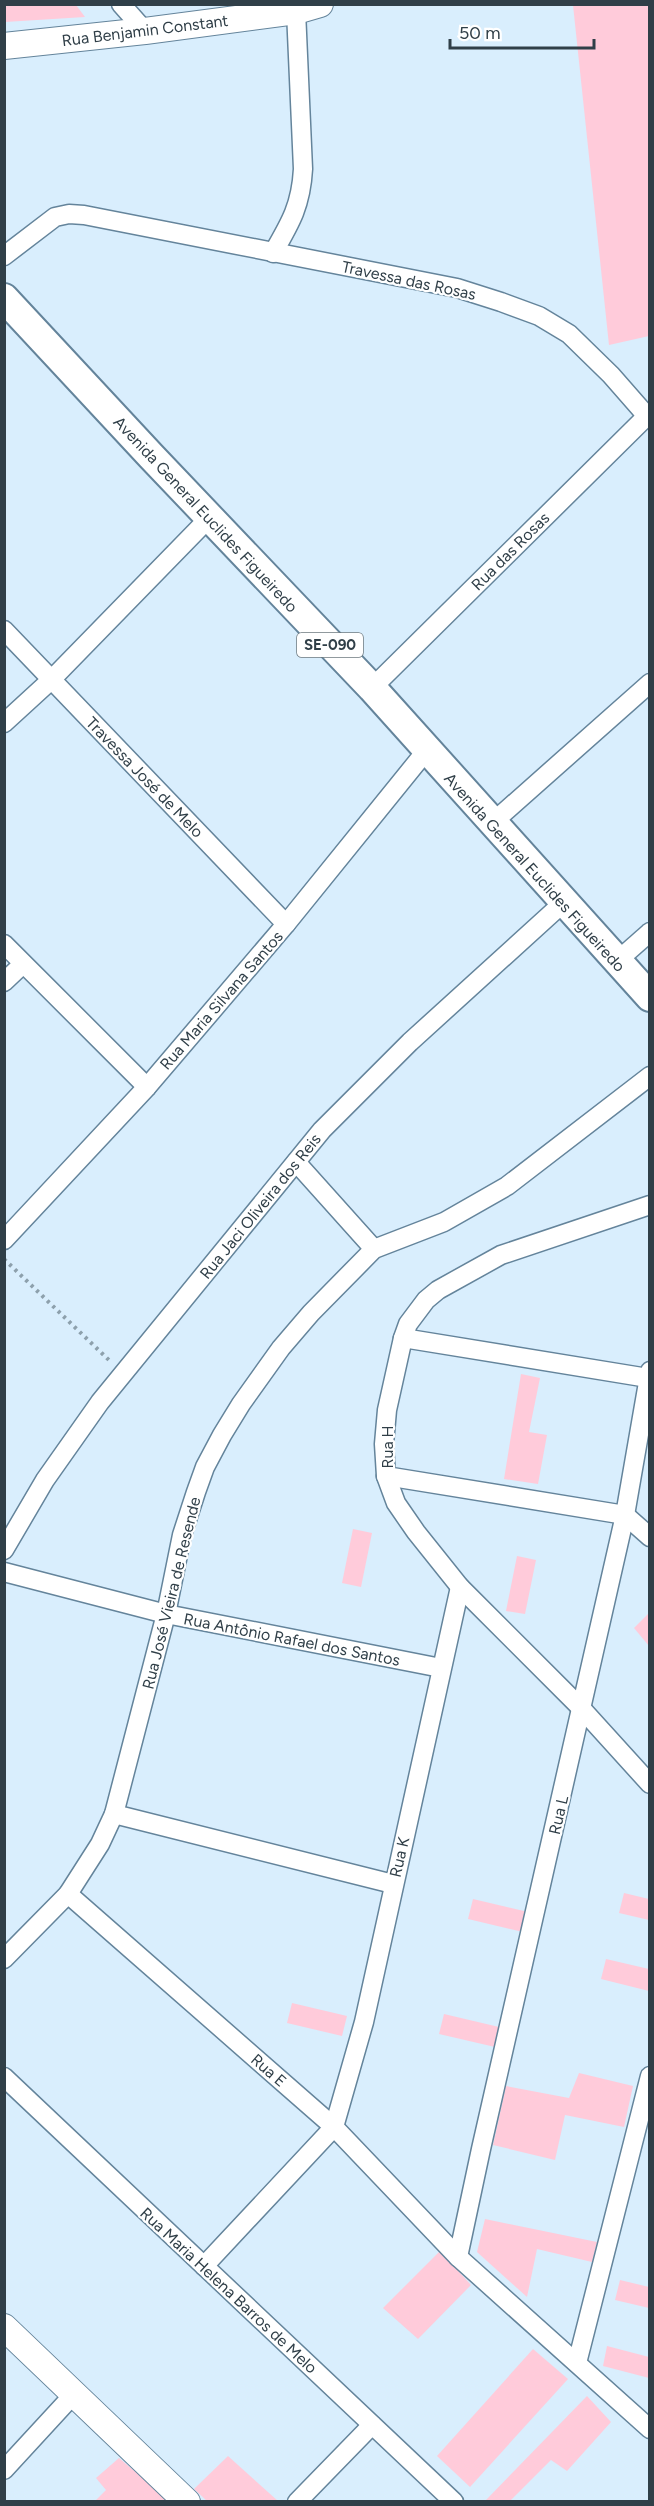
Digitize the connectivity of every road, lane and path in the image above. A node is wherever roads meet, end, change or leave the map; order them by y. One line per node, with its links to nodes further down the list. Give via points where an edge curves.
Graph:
1 (121, 4): 3 (street)
2 (302, 7): 3 (street, Rua Benjamin Constant); 5 (street, via 302,190 294,219)
3 (145, 31): 4 (street, Rua Benjamin Constant)
4 (4, 46)
5 (273, 253): 6 (street, Travessa das Rosas, via 69,214 55,217); 8 (street, Travessa das Rosas, via 457,288 539,316 569,334)
6 (4, 256)
7 (4, 298): 9 (main road, Avenida General Euclides Figueiredo / SE-090)
8 (648, 414): 13 (street, Rua das Rosas)
9 (209, 518): 11 (street); 13 (main road, Avenida General Euclides Figueiredo / SE-090)
10 (4, 630): 11 (street, Travessa José de Melo)
11 (51, 680): 14 (street); 18 (street, Travessa José de Melo)
12 (650, 683): 16 (street)
13 (372, 688): 15 (main road, Avenida General Euclides Figueiredo / SE-090)
14 (4, 723)
15 (426, 751): 16 (main road, Avenida General Euclides Figueiredo / SE-090); 18 (street, Rua Maria Silvana Santos)
16 (491, 824): 17 (main road, Avenida General Euclides Figueiredo / SE-090)
17 (563, 903): 21 (main road, Avenida General Euclides Figueiredo / SE-090); 27 (street, Rua Jaci Oliveira dos Reis, via 410,1042 322,1130)
18 (286, 924): 26 (street, Rua Maria Silvana Santos)
19 (650, 932): 21 (street)
20 (4, 944): 22 (street)
21 (616, 962): 24 (main road, Avenida General Euclides Figueiredo / SE-090)
22 (22, 964): 23 (street); 26 (street)
23 (4, 982)
24 (650, 997)
25 (650, 1076): 30 (street, Rua José Vieira de Resende, via 507,1186 444,1222)
26 (147, 1087): 29 (street, Rua Maria Silvana Santos)
27 (296, 1162): 30 (street); 33 (street, Rua Jaci Oliveira dos Reis)
28 (650, 1205): 32 (street, Rua H, via 501,1255 426,1300)
29 (4, 1240)
30 (374, 1249): 41 (street, Rua José Vieira de Resende, via 281,1348 222,1436 205,1467 189,1513)
31 (4, 1260): 33 (path)
32 (403, 1338): 34 (street); 35 (street, Rua H, via 387,1410)
33 (123, 1373): 38 (street, Rua Jaci Oliveira dos Reis, via 45,1480)
34 (649, 1375): 36 (street, Rua L)
35 (386, 1476): 36 (street); 40 (street, Rua H, via 402,1512)
36 (625, 1515): 37 (street); 43 (street, Rua L)
37 (650, 1537)
38 (4, 1550)
39 (4, 1572): 41 (street, Rua Antônio Rafael dos Santos)
40 (460, 1587): 42 (street, Rua K); 43 (street, Rua H)
41 (166, 1614): 42 (street, Rua Antônio Rafael dos Santos); 45 (street, Rua José Vieira de Resende)
42 (441, 1668): 46 (street, Rua K)
43 (582, 1709): 44 (street, Rua H); 52 (street, Rua L)
44 (650, 1784)
45 (114, 1814): 46 (street); 47 (street, Rua José Vieira de Resende)
46 (393, 1884): 51 (street, Rua K, via 353,2064)
47 (68, 1894): 48 (street, Rua José Vieira de Resende); 51 (street, Rua E)
48 (4, 1959)
49 (650, 2076): 55 (street)
50 (4, 2077): 53 (street, Rua Maria Helena Barros de Melo)
51 (334, 2127): 52 (street, Rua E); 53 (street)
52 (458, 2257): 55 (street, Rua E)
53 (204, 2266): 57 (street, Rua Maria Helena Barros de Melo)
54 (4, 2327): 56 (street)
55 (577, 2363): 58 (street, Rua E)
56 (74, 2395): 59 (street); 60 (street)
57 (372, 2425): 61 (street); 62 (street, Rua Maria Helena Barros de Melo)
58 (650, 2429)
59 (4, 2470)
60 (187, 2502)
61 (297, 2502)
62 (454, 2502)

